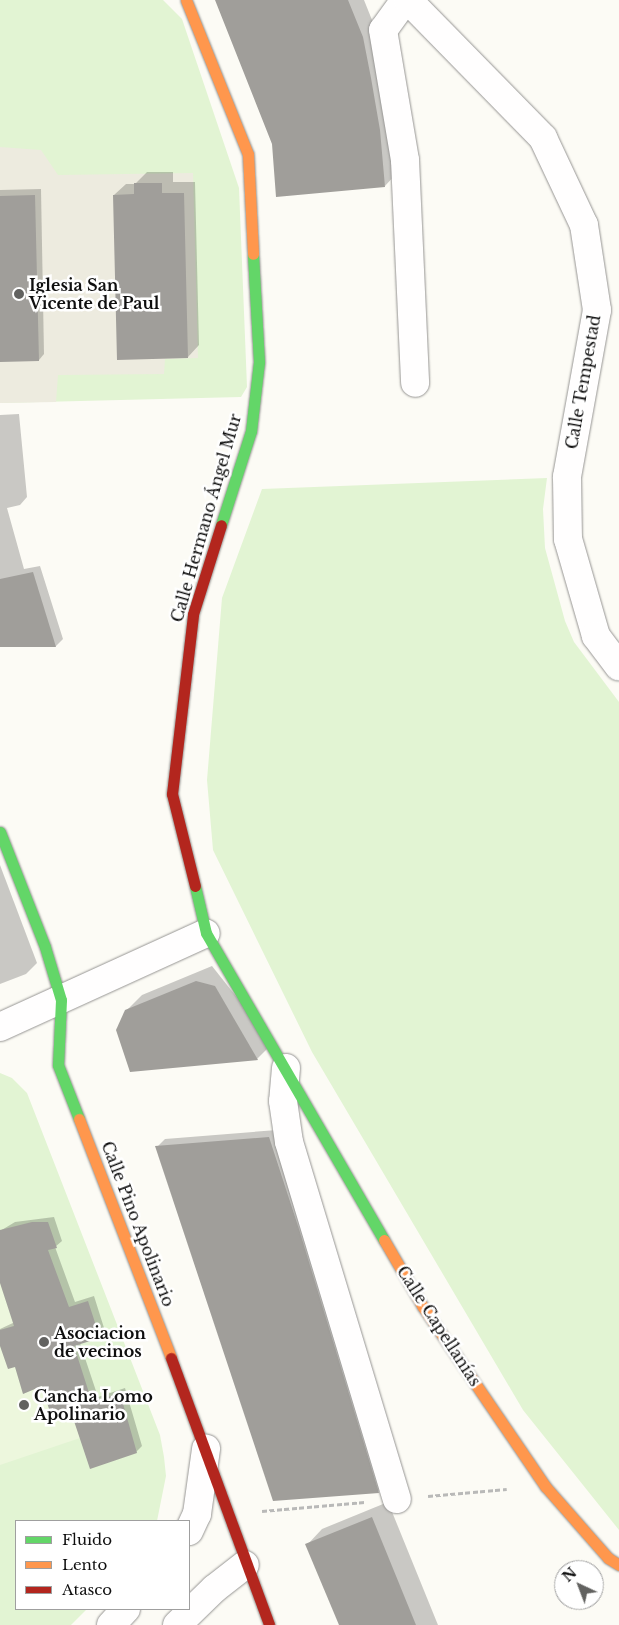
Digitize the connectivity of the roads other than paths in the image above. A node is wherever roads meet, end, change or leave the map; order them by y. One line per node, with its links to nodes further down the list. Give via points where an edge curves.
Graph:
1 (186, 0): 6 (street, Calle Hermano Ángel Mur, via 248,154 259,362 251,431 193,614 172,794)
2 (407, 0): 3 (street, via 383,30 405,160); 4 (street, Calle Tempestad, via 544,138 584,225 596,310 567,477 568,539 596,636)
3 (415, 383)
4 (619, 666)
5 (0, 832): 7 (street, Calle Pino Apolinario, via 45,947)
6 (206, 933): 7 (street); 9 (street, Calle Capellanías)
7 (61, 1000): 8 (street); 10 (street, Calle Pino Apolinario, via 58,1065)
8 (0, 1027)
9 (286, 1068): 11 (street, via 283,1101 289,1142); 14 (street, Calle Capellanías, via 423,1308 545,1486 608,1558)
10 (206, 1449): 12 (street, via 197,1514); 13 (street, Calle Pino Apolinario)
11 (397, 1499)
12 (190, 1529)
13 (245, 1565): 17 (street, via 214,1589); 18 (street, Calle Pino Apolinario)
14 (619, 1566)
15 (125, 1610): 16 (street)
16 (111, 1625)
17 (177, 1625)
18 (269, 1625)

